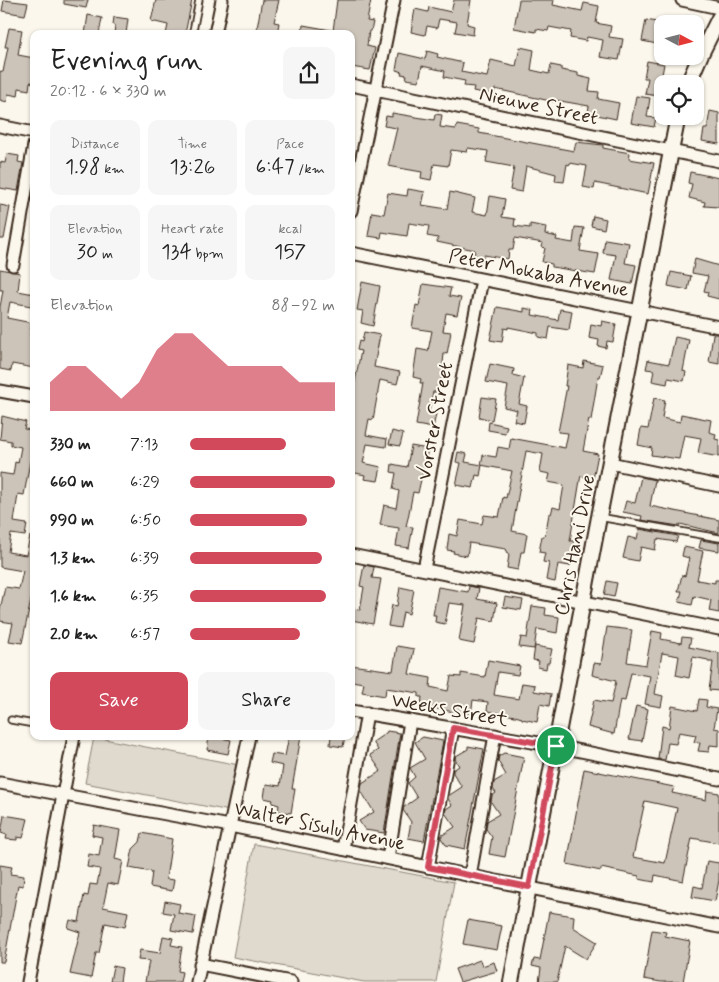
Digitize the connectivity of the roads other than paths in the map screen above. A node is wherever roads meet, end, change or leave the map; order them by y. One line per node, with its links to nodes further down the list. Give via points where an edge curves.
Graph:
1 (199, 0): 7 (lane)
2 (222, 0): 8 (street)
3 (394, 0): 11 (street)
4 (682, 0): 5 (street)
5 (719, 8)
6 (719, 18): 9 (street)
7 (193, 30)
8 (217, 30)
9 (692, 75)
10 (355, 86): 11 (street, Nieuwe Street)
11 (375, 90): 15 (street, Nieuwe Street); 18 (street)
12 (676, 125): 15 (street, Chris Hani Drive)
13 (0, 126): 14 (street)
14 (30, 131)
15 (671, 152): 16 (street, Nieuwe Street); 22 (street, Chris Hani Drive)
16 (719, 161)
17 (30, 168): 20 (street)
18 (355, 191)
19 (355, 254): 21 (street, Peter Mokaba Avenue)
20 (13, 264)
21 (482, 280): 22 (street, Peter Mokaba Avenue); 31 (street, Vorster Street)
22 (640, 311): 23 (street, Peter Mokaba Avenue); 26 (street, Chris Hani Drive)
23 (719, 327)
24 (0, 391): 25 (street)
25 (30, 397)
26 (610, 463): 27 (street); 28 (street, Chris Hani Drive)
27 (719, 486)
28 (599, 517): 29 (lane); 32 (street, Chris Hani Drive)
29 (719, 538)
30 (355, 555): 31 (street)
31 (424, 569): 32 (street)
32 (583, 602): 33 (street); 43 (street, Chris Hani Drive)
33 (719, 629)
34 (355, 712): 35 (street, Weeks Street)
35 (367, 713): 37 (street, Weeks Street); 48 (street)
36 (11, 720): 38 (lane)
37 (410, 721): 39 (street, Weeks Street); 49 (street)
38 (30, 723)
39 (453, 728): 40 (street, Weeks Street); 50 (street)
40 (495, 736): 43 (street, Weeks Street); 51 (street)
41 (73, 740): 46 (street)
42 (249, 740): 47 (street)
43 (556, 746): 44 (street, Weeks Street); 52 (street, Chris Hani Drive)
44 (719, 779)
45 (0, 783): 46 (street, Walter Sisulu Avenue)
46 (62, 795): 47 (street, Walter Sisulu Avenue); 55 (street)
47 (230, 826): 48 (street, Walter Sisulu Avenue); 54 (street)
48 (343, 849): 49 (street, Walter Sisulu Avenue)
49 (388, 858): 50 (street, Walter Sisulu Avenue)
50 (428, 867): 51 (street, Walter Sisulu Avenue)
51 (470, 876): 52 (street, Walter Sisulu Avenue)
52 (529, 887): 53 (street, Walter Sisulu Avenue); 58 (street, Chris Hani Drive)
53 (719, 927)
54 (200, 964): 56 (street); 57 (street)
55 (28, 982)
56 (197, 982)
57 (291, 982)
58 (511, 982)

